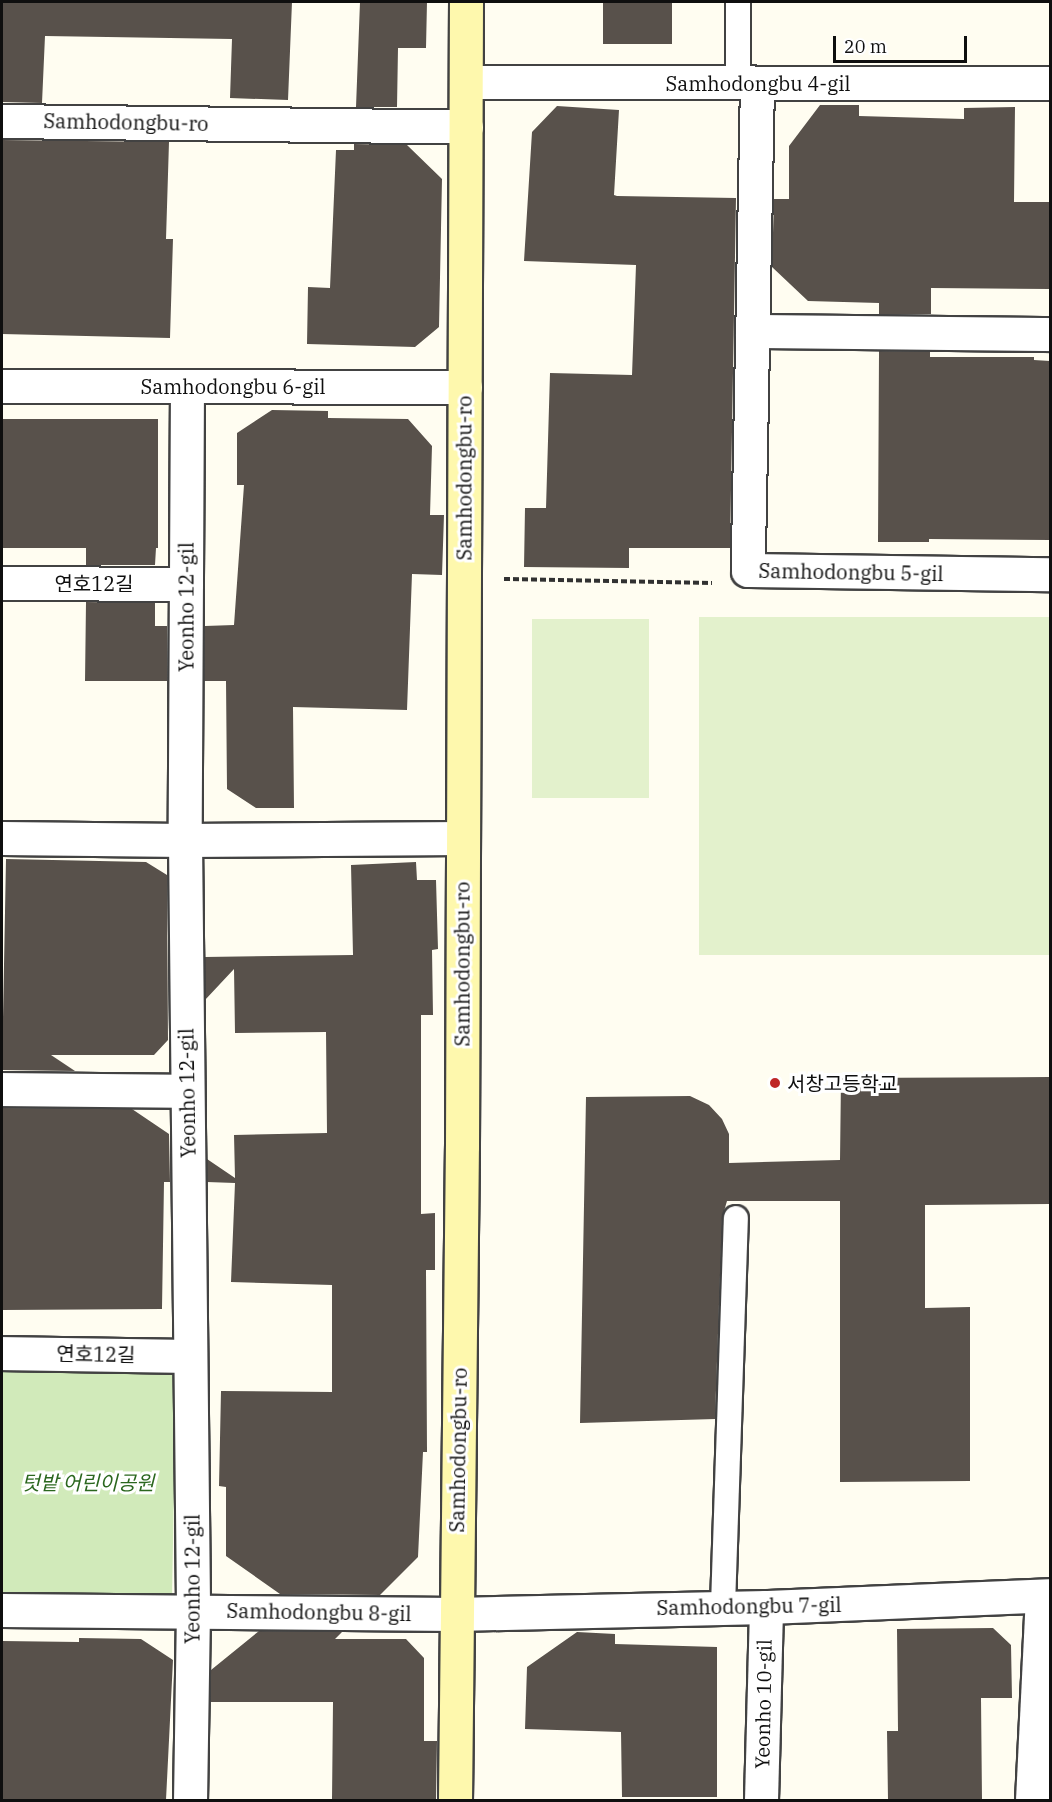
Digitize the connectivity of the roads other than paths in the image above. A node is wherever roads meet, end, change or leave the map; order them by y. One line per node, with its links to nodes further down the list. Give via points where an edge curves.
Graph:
1 (466, 2): 3 (street, Samhodongbu-ro)
2 (738, 2): 4 (lane)
3 (466, 82): 4 (street, Samhodongbu 4-gil); 7 (street, Samhodongbu-ro)
4 (748, 83): 5 (street, Samhodongbu 4-gil); 8 (street, Samhodongbu 5-gil)
5 (1050, 83)
6 (2, 121): 7 (street, Samhodongbu-ro)
7 (466, 127): 12 (street, Samhodongbu-ro)
8 (752, 331): 9 (street); 13 (street, Samhodongbu 5-gil, via 748,570)
9 (1050, 334)
10 (2, 386): 11 (street, Samhodongbu 6-gil)
11 (187, 386): 12 (street, Samhodongbu 6-gil); 15 (street, Yeonho 12-gil)
12 (465, 387): 17 (street, Samhodongbu-ro)
13 (1050, 574)
14 (2, 583): 15 (street, 연호12길)
15 (186, 584): 18 (street, Yeonho 12-gil)
16 (2, 838): 18 (street)
17 (463, 838): 18 (street); 29 (street, Samhodongbu-ro)
18 (185, 840): 20 (street, Yeonho 12-gil)
19 (2, 1089): 20 (street)
20 (187, 1091): 23 (street, Yeonho 12-gil)
21 (735, 1218): 25 (lane)
22 (2, 1353): 23 (street, 연호12길)
23 (190, 1356): 28 (street, Yeonho 12-gil)
24 (1046, 1596): 26 (street, Samhodongbu 7-gil); 33 (street, Samhodongbu 7-gil)
25 (723, 1606): 26 (street, Samhodongbu 7-gil); 29 (street, Samhodongbu 7-gil)
26 (766, 1607): 32 (street, Yeonho 10-gil)
27 (2, 1610): 28 (street, Samhodongbu 8-gil)
28 (193, 1610): 29 (street, Samhodongbu 8-gil); 30 (street, Yeonho 12-gil)
29 (456, 1614): 31 (street, Samhodongbu-ro)
30 (190, 1800)
31 (454, 1800)
32 (761, 1800)
33 (1032, 1800)

